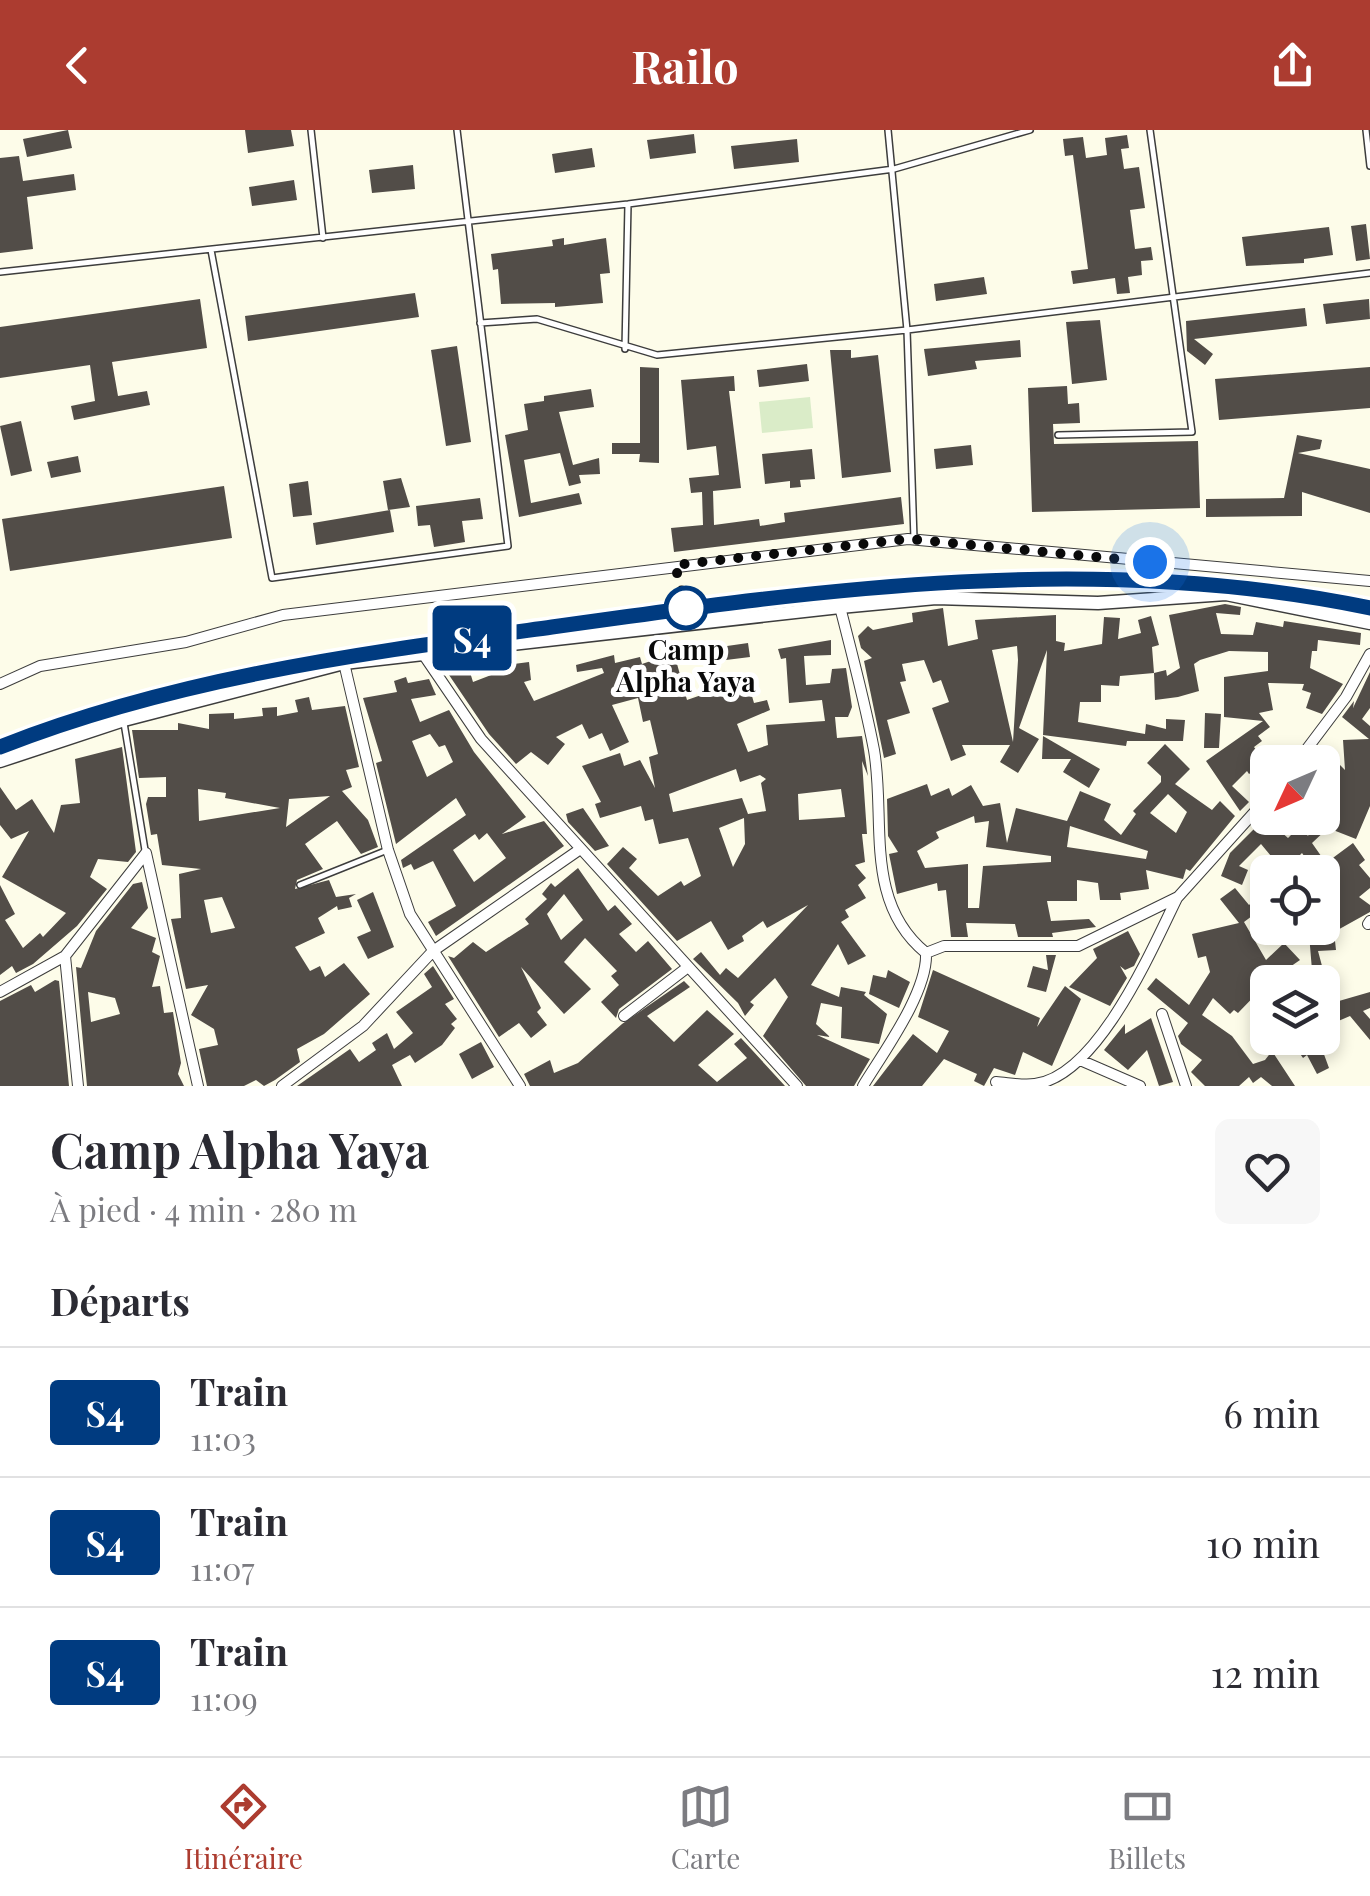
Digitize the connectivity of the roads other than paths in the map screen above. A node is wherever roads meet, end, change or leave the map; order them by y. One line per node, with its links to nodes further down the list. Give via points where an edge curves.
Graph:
1 (310, 130): 11 (lane)
2 (458, 130): 10 (lane)
3 (888, 130): 8 (lane)
4 (1030, 130): 8 (lane)
5 (1150, 130): 15 (lane)
6 (1366, 130): 7 (lane)
7 (1370, 166)
8 (894, 169): 9 (lane); 17 (lane)
9 (628, 204): 10 (lane); 18 (lane)
10 (468, 222): 11 (lane); 16 (lane)
11 (323, 238): 12 (lane)
12 (211, 250): 13 (lane); 16 (lane, via 272,578 508,546)
13 (0, 272)
14 (1370, 273): 15 (lane)
15 (1175, 298): 17 (lane); 19 (lane, via 1192,432)
16 (480, 322): 18 (lane, via 537,318)
17 (908, 330): 18 (lane, via 657,355); 20 (lane)
18 (625, 348)
19 (1058, 435)
20 (914, 540): 21 (street); 27 (street, via 283,616 186,642 40,666)
21 (1370, 581)
22 (840, 607): 23 (street, via 936,598 1098,602 1226,594); 24 (street); 38 (street, via 875,754 876,840 886,888 908,938)
23 (1370, 623)
24 (423, 654): 26 (street); 33 (street, via 480,739)
25 (1370, 654): 29 (street)
26 (344, 663): 28 (street); 32 (street)
27 (0, 684)
28 (124, 720): 30 (street); 34 (lane)
29 (1310, 745)
30 (0, 761)
31 (1250, 817): 36 (street)
32 (388, 850): 35 (lane); 37 (street, via 410,914)
33 (579, 850): 37 (street); 40 (street)
34 (146, 853): 39 (street); 48 (street)
35 (300, 885)
36 (1178, 897): 38 (street, via 1078,946 959,945); 44 (street, via 1129,996)
37 (433, 951): 45 (street); 50 (street)
38 (926, 953): 52 (street, via 927,967 898,1029)
39 (65, 956): 41 (street); 47 (street)
40 (688, 966): 43 (street); 51 (street)
41 (0, 992)
42 (1162, 1014): 54 (street)
43 (624, 1016)
44 (1080, 1060): 46 (street, via 1038,1084); 53 (street)
45 (304, 1081): 49 (street)
46 (996, 1082)
47 (78, 1086)
48 (198, 1086)
49 (282, 1086)
50 (520, 1086)
51 (797, 1086)
52 (863, 1086)
53 (1140, 1086)
54 (1186, 1086)

